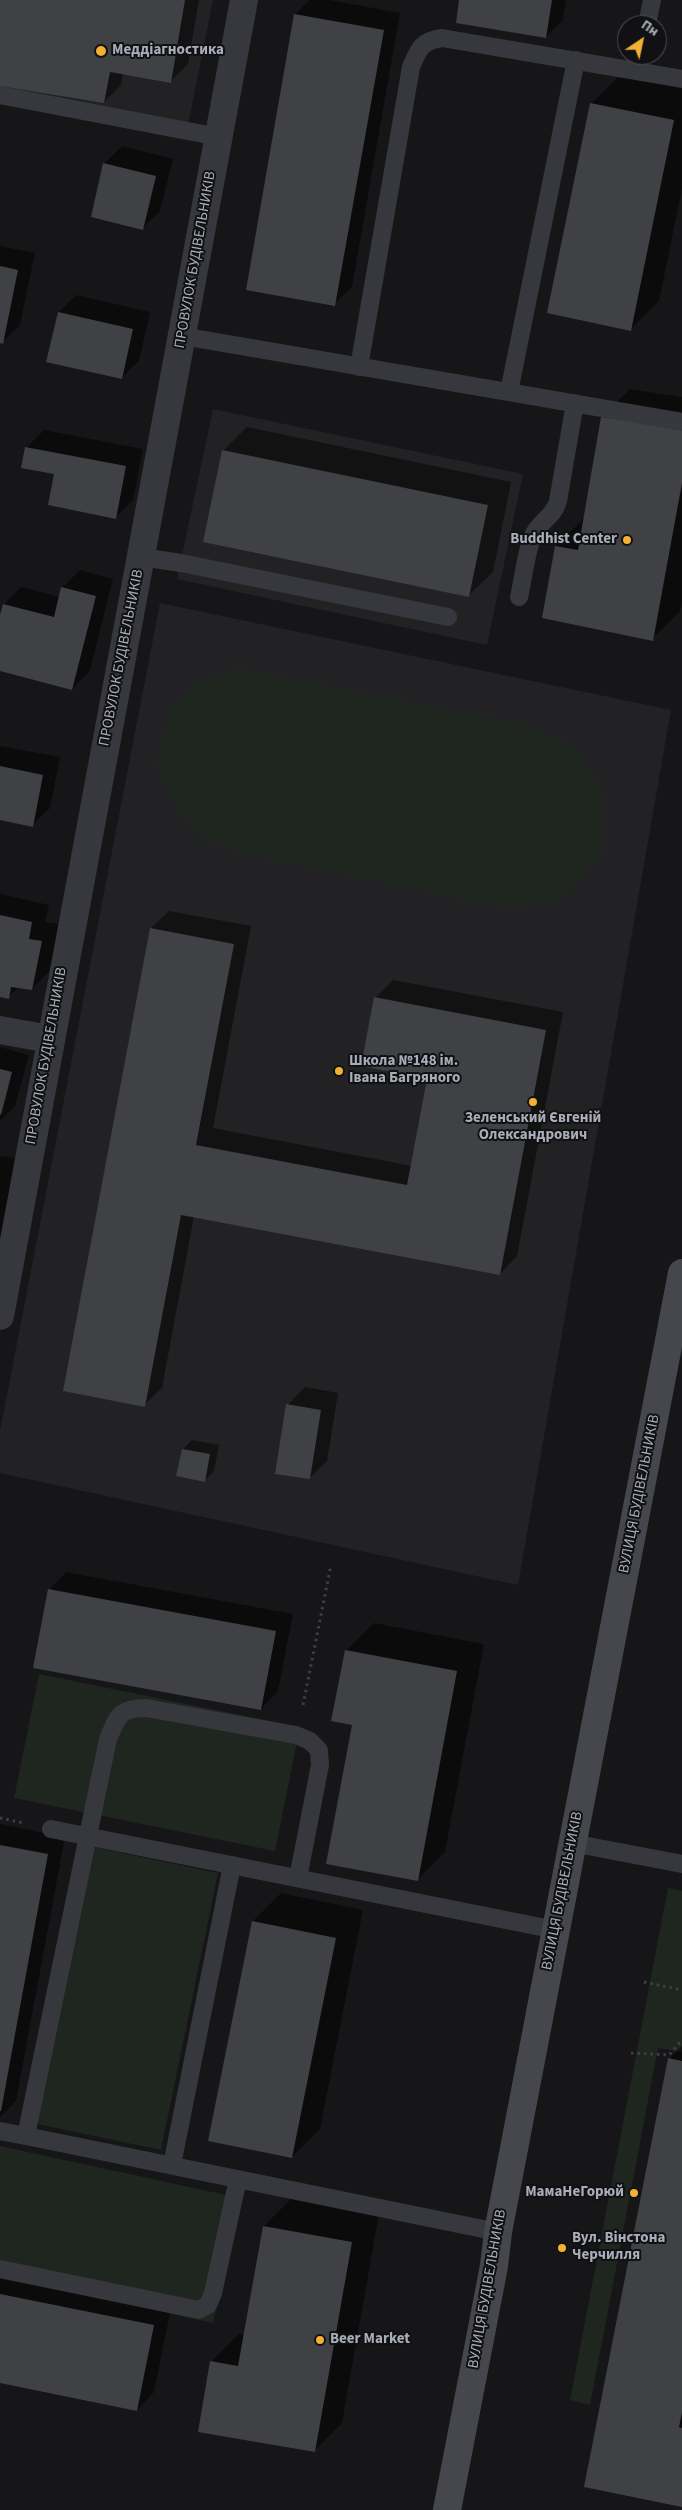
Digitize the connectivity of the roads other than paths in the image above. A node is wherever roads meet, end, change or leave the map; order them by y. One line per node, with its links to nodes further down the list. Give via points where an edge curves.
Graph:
1 (244, 0): 9 (street, ПРОВУЛОК БУДІВЕЛЬНИКІВ)
2 (652, 0): 3 (lane)
3 (649, 15)
4 (576, 60): 5 (lane); 11 (lane, via 442,38 428,40 419,50 411,67); 12 (lane)
5 (617, 62)
6 (645, 65): 7 (lane)
7 (682, 79)
8 (0, 95): 9 (lane)
9 (219, 137): 10 (street, ПРОВУЛОК БУДІВЕЛЬНИКІВ)
10 (182, 336): 11 (lane); 15 (street, ПРОВУЛОК БУДІВЕЛЬНИКІВ)
11 (359, 366): 12 (lane)
12 (509, 392): 13 (lane)
13 (575, 403): 14 (lane); 16 (lane, via 558,502 552,516 532,537)
14 (682, 422)
15 (141, 557): 17 (lane); 19 (street, ПРОВУЛОК БУДІВЕЛЬНИКІВ)
16 (519, 597)
17 (448, 617)
18 (0, 1030): 19 (street)
19 (50, 1039): 21 (street, ПРОВУЛОК БУДІВЕЛЬНИКІВ)
20 (682, 1273): 24 (main road, ВУЛИЦЯ БУДІВЕЛЬНИКІВ)
21 (0, 1316)
22 (51, 1829): 23 (lane)
23 (88, 1836): 26 (lane); 27 (lane, via 108,1739 117,1718 130,1708 146,1708 296,1735 310,1741 319,1750 320,1765); 30 (lane)
24 (572, 1843): 25 (lane); 28 (main road, ВУЛИЦЯ БУДІВЕЛЬНИКІВ)
25 (682, 1864)
26 (232, 1865): 27 (lane); 31 (lane)
27 (298, 1878): 28 (lane)
28 (556, 1930): 33 (main road, ВУЛИЦЯ БУДІВЕЛЬНИКІВ)
29 (0, 2131): 30 (lane)
30 (26, 2136): 31 (lane)
31 (172, 2165): 32 (lane)
32 (238, 2178): 33 (lane); 34 (lane, via 213,2293 208,2305 199,2310)
33 (498, 2232): 35 (main road, ВУЛИЦЯ БУДІВЕЛЬНИКІВ)
34 (0, 2269)
35 (447, 2510)

